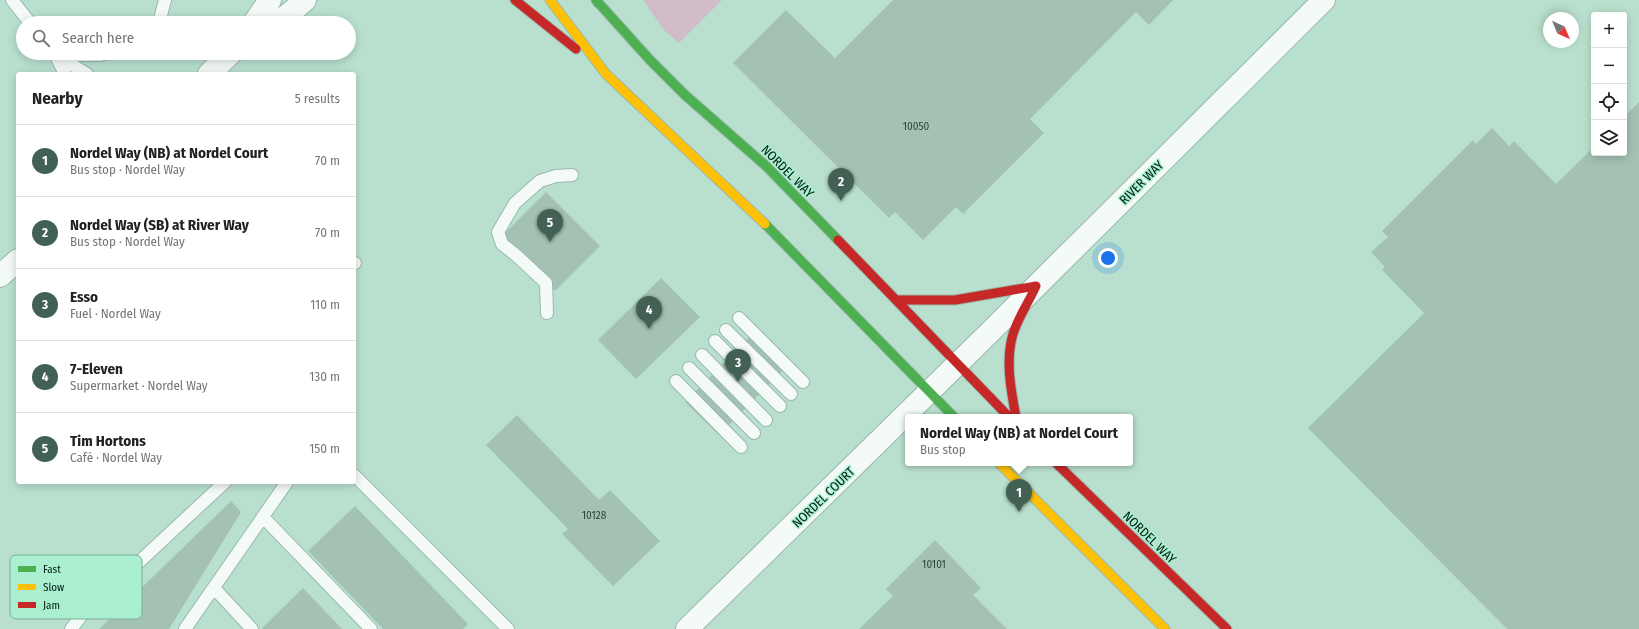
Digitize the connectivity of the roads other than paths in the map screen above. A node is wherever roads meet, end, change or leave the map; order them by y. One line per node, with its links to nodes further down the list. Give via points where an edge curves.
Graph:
1 (12, 0): 9 (lane)
2 (165, 0): 10 (lane)
3 (270, 0): 11 (street)
4 (305, 0): 12 (street)
5 (515, 0): 19 (street)
6 (550, 0): 19 (street)
7 (1324, 0): 23 (street, RIVER WAY)
8 (597, 1): 24 (street, NORDEL WAY, via 685,95 765,165)
9 (25, 16)
10 (161, 16)
11 (259, 16)
12 (286, 16)
13 (58, 60): 16 (lane)
14 (65, 60): 17 (lane)
15 (224, 60): 18 (street)
16 (64, 72)
17 (84, 72)
18 (211, 72)
19 (606, 74): 34 (street, via 750,208)
20 (572, 175): 25 (lane, via 540,181 515,203 498,232 502,244 546,283)
21 (16, 262): 22 (street)
22 (0, 276)
23 (1036, 286): 24 (street, via 954,300); 30 (street, RIVER WAY); 40 (street, via 1012,335 1011,396)
24 (897, 300): 30 (street, NORDEL WAY)
25 (546, 313)
26 (739, 318): 33 (lane)
27 (726, 330): 35 (lane)
28 (715, 342): 36 (lane)
29 (702, 355): 42 (lane)
30 (958, 364): 34 (street, NORDEL COURT); 39 (street, NORDEL WAY)
31 (689, 368): 43 (lane)
32 (676, 381): 44 (lane)
33 (803, 382)
34 (929, 393): 37 (street, NORDEL COURT); 38 (street)
35 (791, 394)
36 (780, 406)
37 (907, 414)
38 (951, 414)
39 (1006, 414)
40 (1015, 414)
41 (905, 416): 59 (street, NORDEL COURT)
42 (766, 420)
43 (754, 432)
44 (741, 447)
45 (1002, 466): 60 (street)
46 (1059, 466): 61 (street, NORDEL WAY)
47 (356, 477): 58 (lane)
48 (223, 484): 51 (lane)
49 (286, 484): 50 (lane)
50 (263, 517): 52 (lane); 57 (lane)
51 (142, 559)
52 (214, 588): 55 (lane); 56 (lane)
53 (79, 619): 54 (lane)
54 (71, 629)
55 (185, 629)
56 (252, 629)
57 (371, 629)
58 (508, 629)
59 (687, 629)
60 (1165, 629)
61 (1227, 629)

